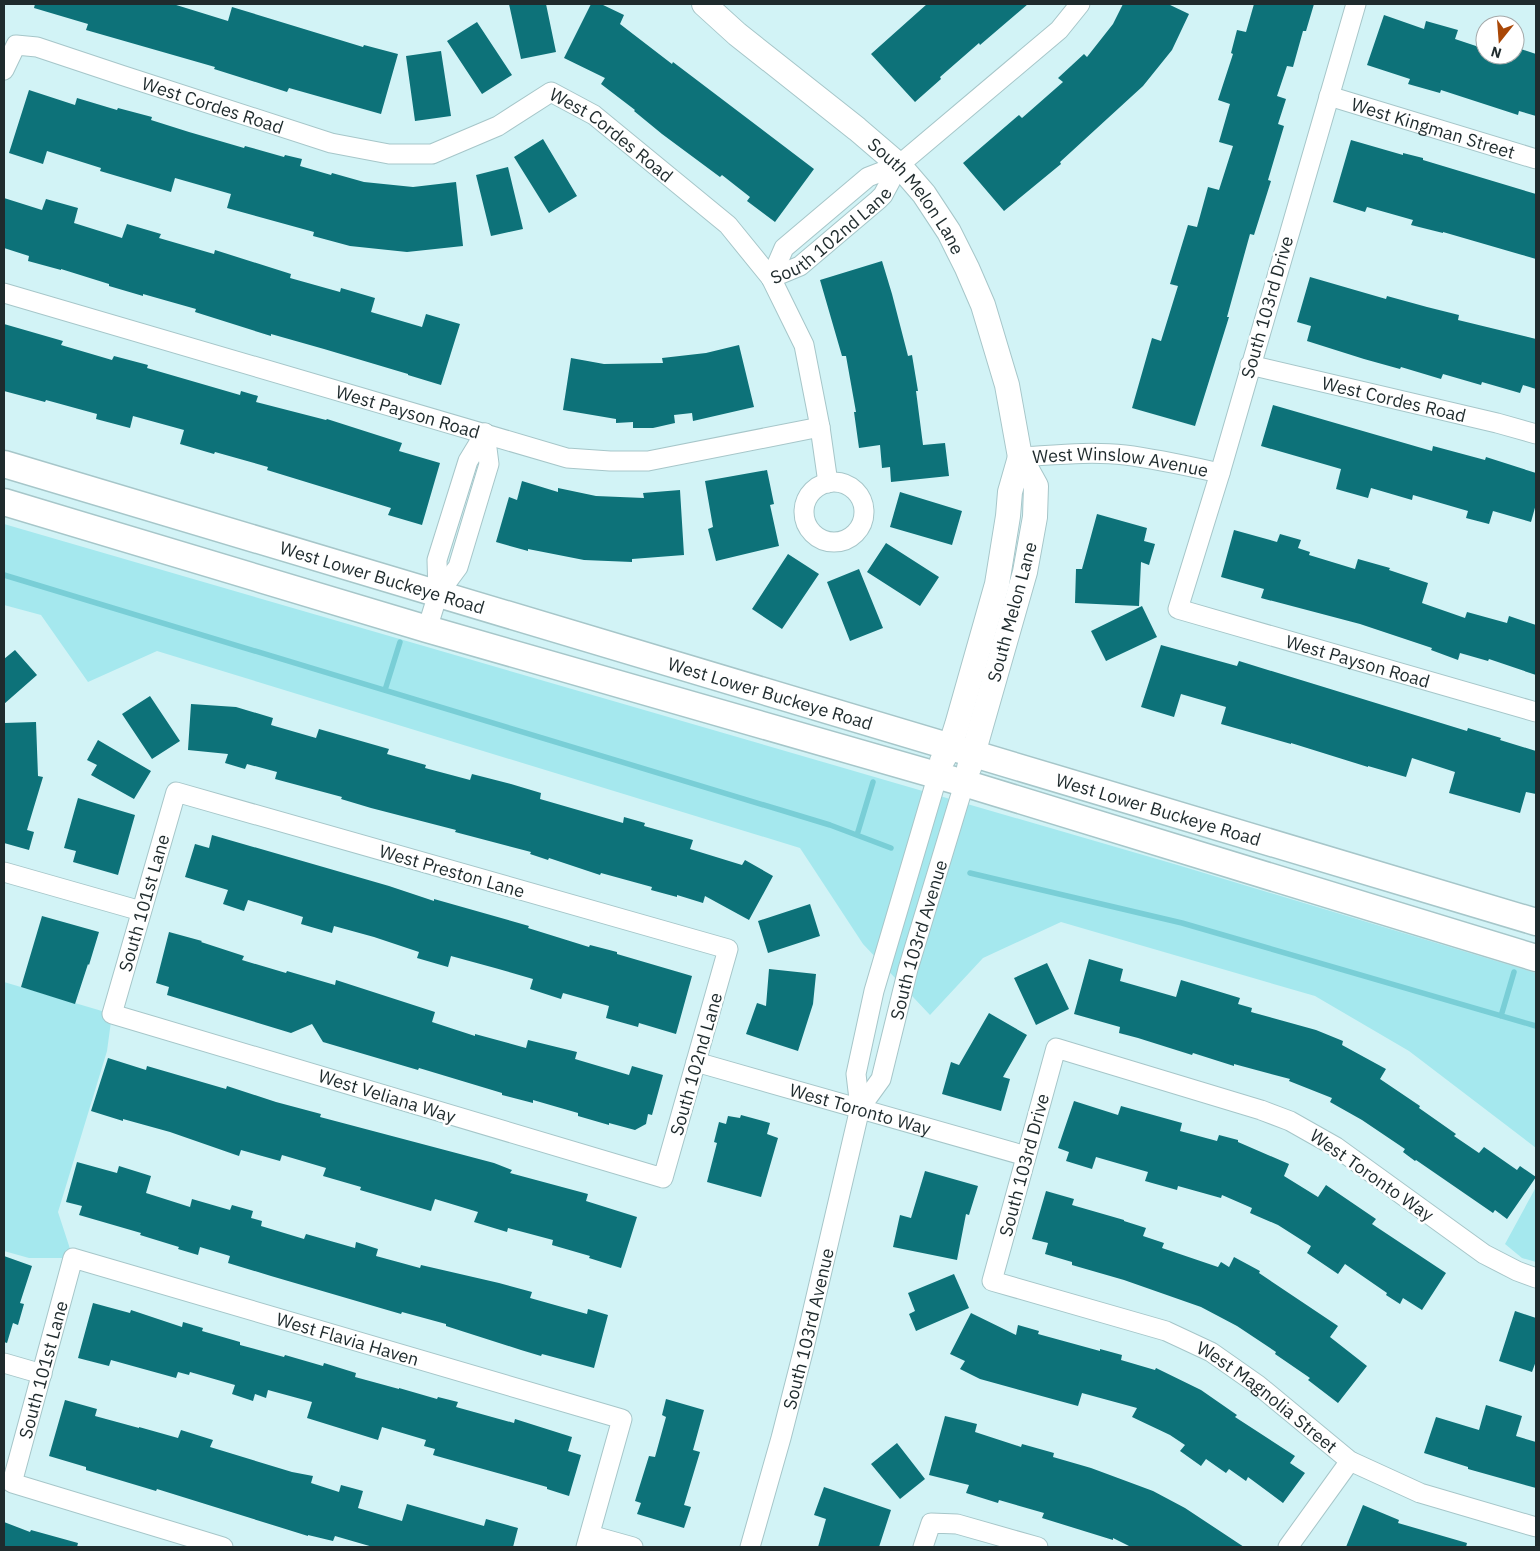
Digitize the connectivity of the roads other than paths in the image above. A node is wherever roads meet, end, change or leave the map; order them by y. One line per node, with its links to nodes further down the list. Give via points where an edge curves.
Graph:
1 (704, 4): 7 (street, South Melon Lane)
2 (1080, 4): 7 (street, South 102nd Lane, via 1059,30)
3 (1356, 4): 5 (street, South 103rd Drive)
4 (4, 70): 8 (street, West Cordes Road, via 16,46 37,47 331,143 389,154 432,154 498,126 551,92 594,115 728,225)
5 (1329, 96): 6 (street, West Kingman Street); 10 (street, South 103rd Drive)
6 (1536, 159)
7 (899, 165): 8 (street, South 102nd Lane, via 868,177 784,248); 14 (street, South Melon Lane, via 924,194 949,232 983,305 1007,385)
8 (771, 278): 11 (street, West Cordes Road, via 804,345)
9 (4, 293): 12 (street, West Payson Road)
10 (1250, 365): 13 (street, West Cordes Road); 16 (street, South 103rd Drive)
11 (820, 427): 12 (street, West Payson Road, via 648,461 567,458); 17 (street, West Cordes Road)
12 (485, 434): 19 (street, via 468,461 437,560)
13 (1536, 434)
14 (1020, 457): 16 (street, West Winslow Avenue, via 1123,455); 23 (street, South Melon Lane, via 1010,492 996,584)
15 (4, 464): 19 (main road, West Lower Buckeye Road)
16 (1220, 473): 20 (street, South 103rd Drive)
17 (828, 483)
18 (4, 502): 21 (main road, West Lower Buckeye Road)
19 (438, 594): 21 (street); 23 (main road, West Lower Buckeye Road)
20 (1178, 609): 22 (street, West Payson Road)
21 (427, 629): 23 (main road, West Lower Buckeye Road)
22 (1536, 712)
23 (956, 764): 27 (main road, West Lower Buckeye Road); 29 (main road, West Lower Buckeye Road); 33 (street, South 103rd Avenue, via 880,1079); 33 (street, South 103rd Avenue, via 874,991 856,1074)
24 (176, 792): 26 (street, South 101st Lane); 28 (street, West Preston Lane)
25 (4, 872): 26 (street)
26 (141, 911): 30 (street, South 101st Lane)
27 (1536, 922)
28 (728, 949): 32 (street, South 102nd Lane)
29 (1536, 958)
30 (112, 1014): 35 (street, West Veliana Way)
31 (1056, 1048): 34 (street, South 103rd Drive); 37 (street, West Toronto Way, via 1290,1121 1336,1146 1484,1254)
32 (696, 1062): 33 (street, West Toronto Way); 35 (street, South 102nd Lane)
33 (860, 1108): 34 (street, West Toronto Way); 46 (street, South 103rd Avenue, via 804,1348)
34 (1026, 1156): 38 (street, South 103rd Drive)
35 (663, 1178)
36 (73, 1258): 40 (street, South 101st Lane); 43 (street, West Flavia Haven, via 622,1419)
37 (1536, 1278)
38 (992, 1281): 41 (street, West Magnolia Street, via 1166,1331 1211,1352 1258,1385)
39 (4, 1363): 40 (street)
40 (42, 1374): 44 (street, South 101st Lane, via 12,1483)
41 (1350, 1461): 42 (street, West Magnolia Street, via 1420,1493); 49 (street)
42 (1536, 1527)
43 (588, 1541): 45 (street)
44 (223, 1547)
45 (633, 1547)
46 (750, 1547)
47 (923, 1547): 48 (street, via 931,1523 957,1524)
48 (1038, 1547)
49 (1288, 1547)

